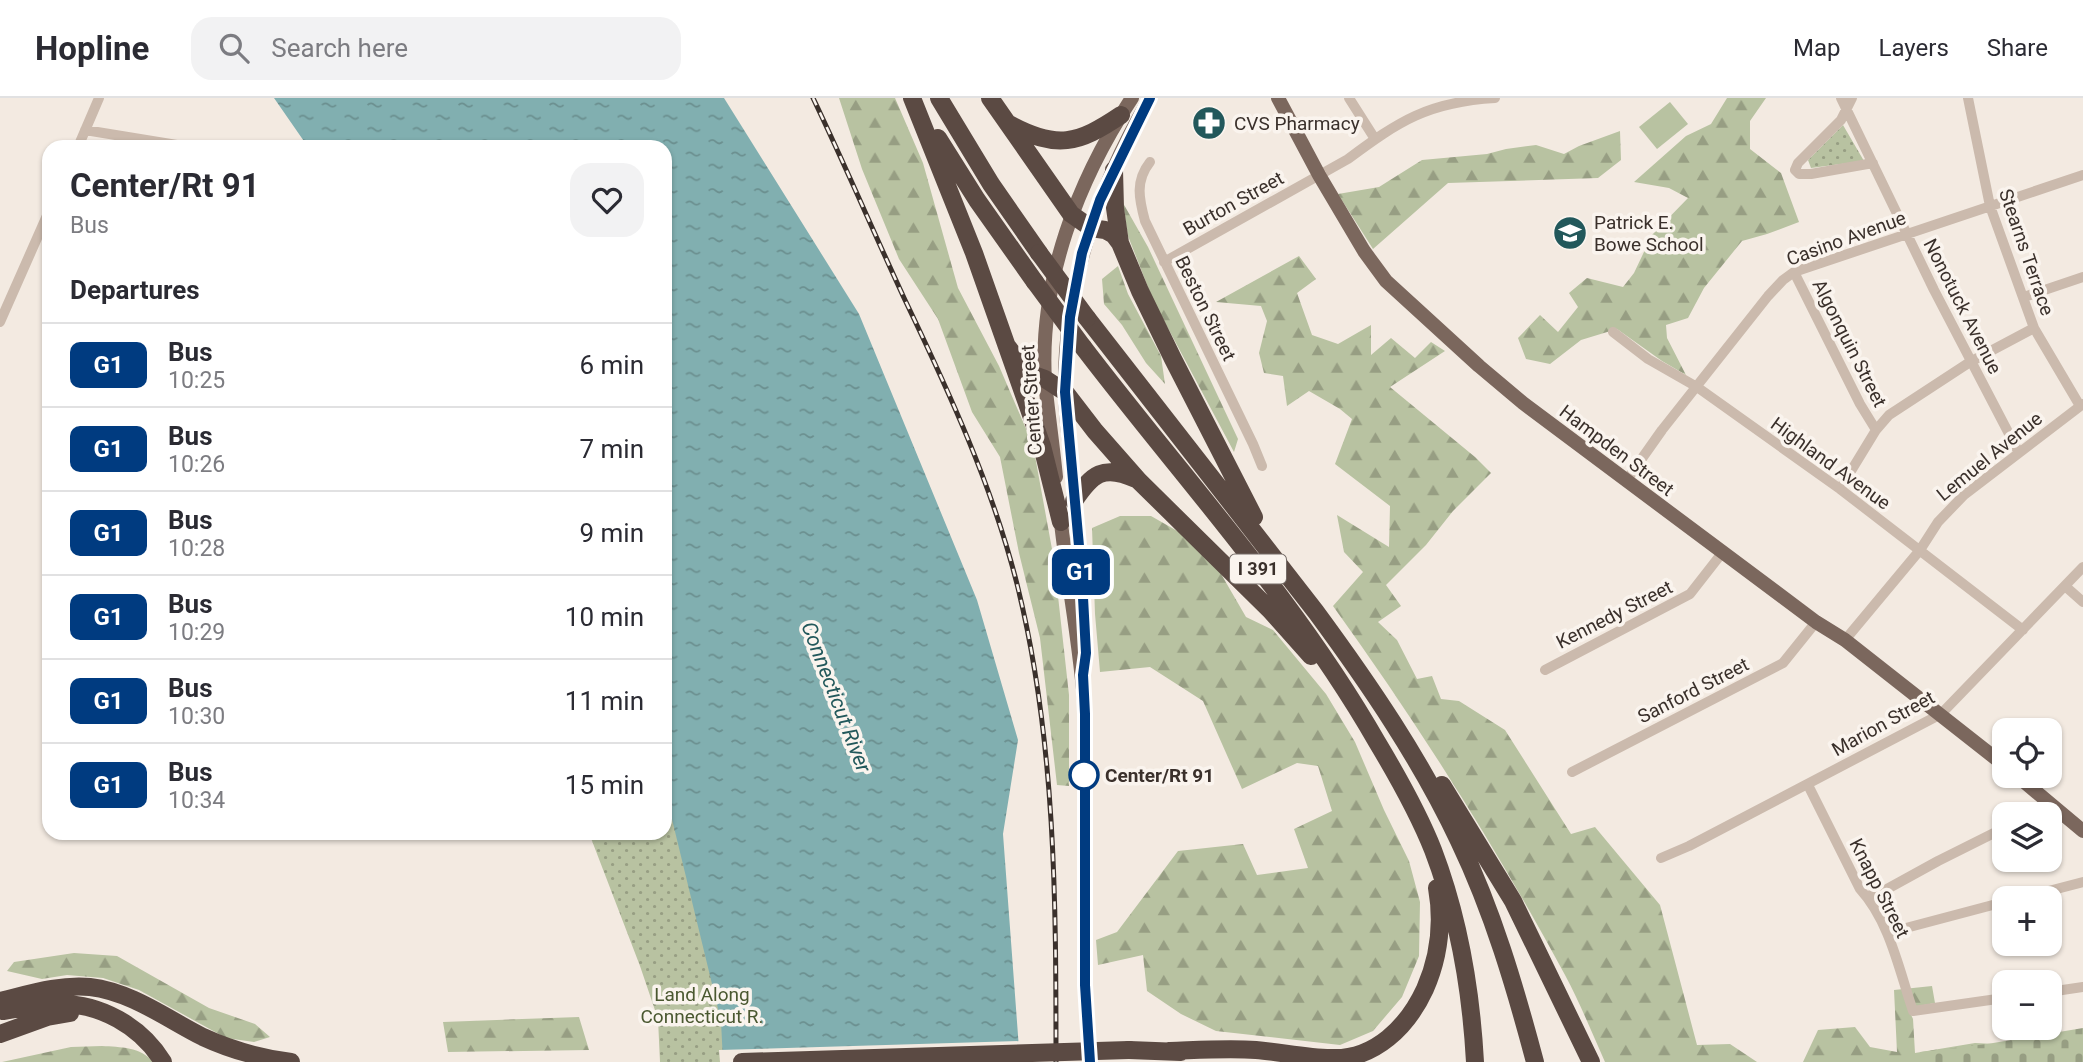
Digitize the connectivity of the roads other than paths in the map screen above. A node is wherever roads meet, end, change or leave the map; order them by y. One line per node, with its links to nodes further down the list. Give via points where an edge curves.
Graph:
1 (99, 98): 14 (street)
2 (914, 98): 36 (highway); 63 (highway, I 391, bridge, via 1035,282 1295,617)
3 (939, 98): 52 (highway, I 391, bridge, via 1039,253)
4 (990, 98): 13 (highway)
5 (1132, 98): 12 (main road, Center Street)
6 (1150, 98): 20 (main road, Center Street)
7 (1278, 98): 21 (main road, Hampden Street)
8 (1349, 98): 15 (street)
9 (1495, 98): 15 (street, Burton Street, via 1436,107 1411,116)
10 (1968, 98): 23 (street, Stearns Terrace)
11 (1846, 101): 19 (street, Nonotuck Avenue); 19 (street, via 1842,120 1795,170 1811,174)
12 (1121, 115): 13 (highway, via 1081,139 1064,141 1035,137); 24 (main road, Center Street)
13 (1007, 122): 24 (highway)
14 (85, 131): 16 (street); 17 (street)
15 (1375, 139): 21 (street, Burton Street)
16 (81, 140)
17 (144, 140)
18 (1150, 162): 29 (street, Beston Street, via 1139,184 1139,198)
19 (1873, 163): 27 (street, Nonotuck Avenue)
20 (1114, 170): 26 (main road, Center Street); 28 (highway)
21 (1319, 175): 29 (street, Burton Street); 46 (main road, Hampden Street, via 1386,281 1523,403)
22 (2083, 175): 23 (street, Casino Avenue)
23 (1990, 206): 27 (street, Casino Avenue); 32 (street, Stearns Terrace)
24 (1071, 214): 26 (highway); 38 (main road, Center Street, via 1051,296)
25 (42, 227): 33 (street)
26 (1091, 228): 28 (highway, via 1105,230); 40 (main road, Center Street, via 1070,317)
27 (1907, 235): 30 (street, Casino Avenue); 37 (street, Nonotuck Avenue)
28 (1120, 243): 52 (highway, via 1173,359)
29 (1164, 262): 44 (street, Beston Street)
30 (1794, 272): 39 (street, Casino Avenue, via 1768,296); 42 (street, Algonquin Street)
31 (2083, 277): 32 (street)
32 (2024, 297): 34 (street, Stearns Terrace)
33 (0, 322)
34 (2034, 328): 37 (street); 41 (street, Stearns Terrace)
35 (1613, 332): 39 (street, Highland Avenue)
36 (1007, 346): 38 (highway, via 1028,373); 49 (highway, via 1042,446)
37 (1970, 362): 42 (street, via 1889,415); 43 (street, Nonotuck Avenue)
38 (1045, 379): 40 (highway); 49 (main road, Center Street)
39 (1697, 387): 46 (street, Casino Avenue); 47 (street, Highland Avenue)
40 (1065, 392): 45 (highway); 48 (main road, Center Street)
41 (2082, 405): 43 (street, Lemuel Avenue)
42 (1876, 430): 47 (street)
43 (2019, 453): 50 (street, Lemuel Avenue, via 1951,508)
44 (1262, 466)
45 (1139, 481): 48 (highway, via 1122,473 1097,474); 63 (highway, via 1280,621)
46 (1626, 481): 51 (main road, Hampden Street)
47 (1840, 489): 50 (street, Highland Avenue)
48 (1074, 501): 60 (main road, Center Street, via 1086,653)
49 (1061, 522): 60 (main road, Center Street)
50 (1920, 550): 57 (street, Highland Avenue); 58 (street, Lemuel Avenue)
51 (1722, 553): 56 (main road, Hampden Street); 59 (street, Kennedy Street, via 1690,594)
52 (1277, 561): 61 (highway, I 391)
53 (2083, 567): 54 (street, Marion Street)
54 (2065, 586): 55 (street); 57 (street, Marion Street)
55 (2083, 602)
56 (1816, 622): 58 (main road, Hampden Street); 65 (street, Sanford Street, via 1783,663)
57 (2023, 630): 62 (street, Marion Street)
58 (1845, 640): 62 (main road, Hampden Street)
59 (1545, 670)
60 (1083, 675): 90 (main road, Center Street, via 1085,985)
61 (1380, 704): 93 (highway, via 1430,785 1473,871 1506,960); 94 (highway, via 1432,769 1498,873)
62 (1941, 714): 64 (main road, Hampden Street); 66 (street, Marion Street)
63 (1367, 724): 69 (highway, I 391)
64 (1992, 755)
65 (1572, 772)
66 (1808, 785): 73 (street, Marion Street); 76 (street, Knapp Street)
67 (2032, 788): 68 (main road)
68 (2048, 802)
69 (1412, 805): 86 (highway, via 1437,885 1440,928 1428,981 1397,1030 1372,1049 1342,1058 1238,1049); 92 (highway, via 1438,862 1460,937)
70 (2062, 813): 71 (main road)
71 (2083, 831)
72 (1992, 834): 76 (street)
73 (1661, 858)
74 (2083, 882): 75 (street)
75 (2062, 888)
76 (1867, 897): 78 (street, Knapp Street)
77 (1992, 905): 78 (street)
78 (1887, 933): 81 (street, Knapp Street, via 1913,1011)
79 (2083, 987): 80 (street)
80 (2062, 990)
81 (1992, 1000)
82 (0, 1001): 88 (highway, via 63,988 104,990 128,997 220,1044)
83 (0, 1012): 85 (highway, via 51,1004 82,1006 117,1018)
84 (0, 1034): 85 (highway, via 47,1017 83,1013 117,1021)
85 (147, 1041): 87 (highway)
86 (1170, 1051): 89 (highway, bridge); 91 (highway)
87 (163, 1062)
88 (291, 1062)
89 (742, 1062)
90 (1090, 1062)
91 (1264, 1062)
92 (1475, 1062)
93 (1535, 1062)
94 (1591, 1062)

